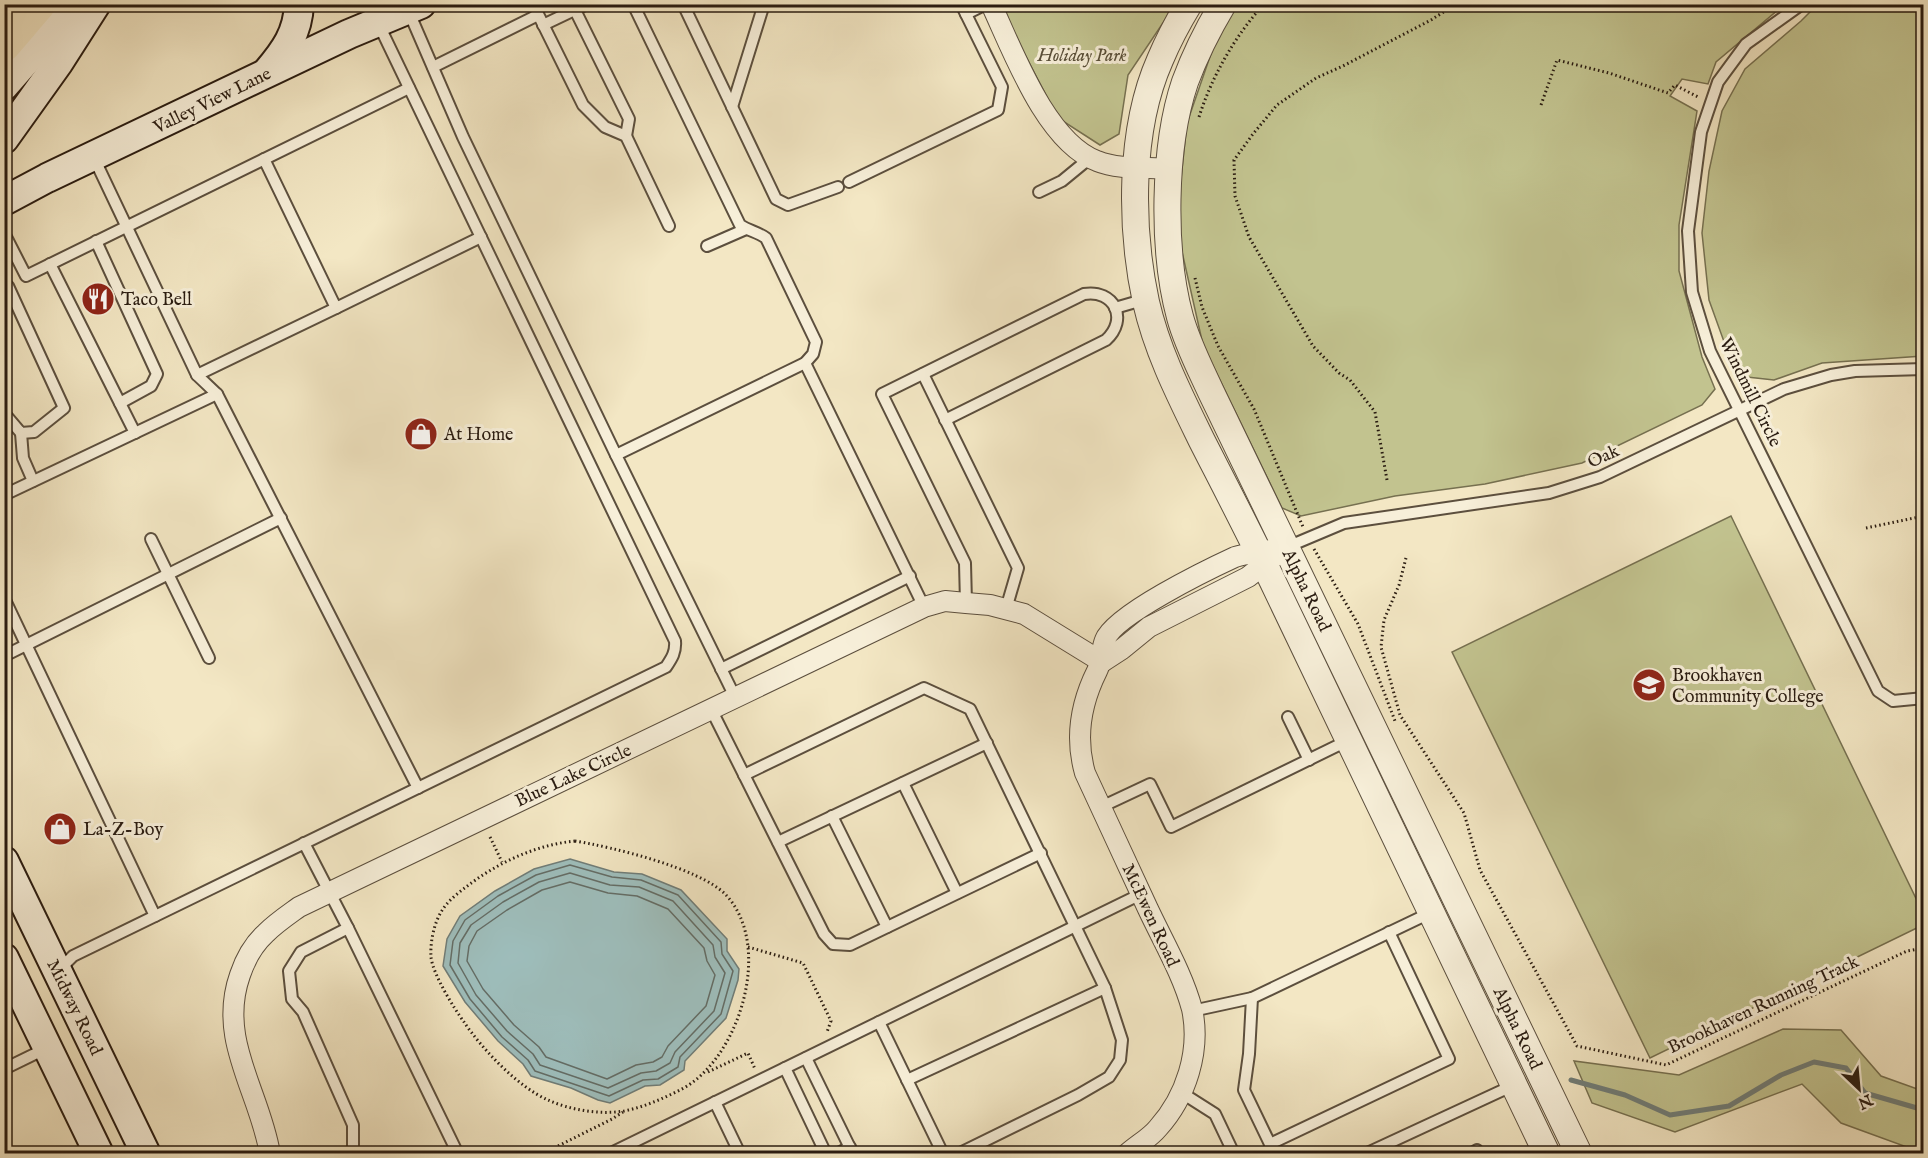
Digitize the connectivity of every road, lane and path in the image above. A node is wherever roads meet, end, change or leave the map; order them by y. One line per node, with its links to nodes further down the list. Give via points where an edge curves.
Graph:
1 (76, 4): 26 (main road)
2 (96, 4): 33 (main road)
3 (299, 4): 25 (main road, via 287,48)
4 (533, 4): 22 (lane)
5 (587, 4): 20 (lane)
6 (633, 4): 43 (lane, via 740,225)
7 (696, 4): 18 (lane)
8 (764, 4): 30 (lane)
9 (986, 4): 19 (lane)
10 (992, 4): 35 (street, via 1032,92 1051,122 1072,146)
11 (1189, 4): 37 (street, Alpha Road, via 1152,82)
12 (1223, 4): 38 (street, Alpha Road, via 1185,84 1175,123)
13 (1264, 4): 31 (path, via 1238,36 1211,83)
14 (1456, 4): 67 (path, via 1316,78 1277,105 1234,160 1235,196 1249,237 1313,346 1350,380 1375,412)
15 (1802, 4): 61 (lane, Windmill Circle, via 1746,44 1718,82 1701,132 1688,231 1692,292 1710,351)
16 (37, 7): 23 (highway)
17 (415, 7): 21 (main road, Valley View Lane); 24 (lane)
18 (684, 7): 30 (lane)
19 (963, 9): 30 (lane, via 1002,87 998,110 844,184 788,205 776,199)
20 (575, 10): 22 (lane); 32 (lane, via 629,119)
21 (373, 14): 25 (main road, Valley View Lane); 27 (lane)
22 (541, 20): 24 (lane); 32 (lane, via 583,105 604,127)
23 (4, 45)
24 (433, 67): 66 (lane, via 463,138)
25 (266, 73): 34 (main road, Valley View Lane)
26 (4, 86)
27 (409, 88): 36 (lane); 45 (lane)
28 (1689, 93): 29 (path, via 1675,85 1668,93 1557,60)
29 (1540, 105)
30 (732, 107)
31 (1199, 118)
32 (626, 136): 41 (lane)
33 (4, 139)
34 (94, 157): 40 (main road, Valley View Lane); 42 (lane)
35 (1090, 158): 37 (street); 39 (lane, via 1062,181)
36 (264, 159): 42 (lane); 53 (lane)
37 (1136, 167): 38 (street); 52 (street, Alpha Road, via 1136,220)
38 (1170, 169): 75 (street, Alpha Road, via 1168,241 1180,318)
39 (1039, 192)
40 (4, 201)
41 (667, 223)
42 (126, 227): 46 (lane); 58 (lane)
43 (746, 229): 47 (lane); 55 (lane, via 766,238 814,336 816,349)
44 (4, 233): 49 (lane)
45 (481, 237): 53 (lane); 98 (lane, via 676,649 666,667)
46 (96, 241): 48 (lane); 60 (lane, via 157,374 151,386)
47 (707, 246)
48 (50, 264): 49 (lane); 60 (lane)
49 (26, 276): 51 (lane)
50 (1195, 276): 70 (path, via 1202,307 1218,346 1258,417)
51 (6, 286): 64 (lane, via 64,408 33,432)
52 (1146, 299): 54 (lane); 77 (street, Alpha Road, via 1164,361)
53 (336, 308): 58 (lane)
54 (1115, 308): 57 (lane, via 1100,294 1084,294); 63 (lane, via 1118,320 1106,340)
55 (805, 363): 66 (lane); 79 (lane)
56 (1923, 369): 61 (lane, Oak, via 1831,375)
57 (922, 374): 63 (lane); 81 (lane, via 882,394 965,563)
58 (197, 375): 59 (lane)
59 (217, 394): 65 (lane); 72 (lane)
60 (120, 403): 65 (lane)
61 (1740, 408): 75 (lane, Oak, via 1600,477 1549,493 1344,523); 90 (lane, Windmill Circle, via 1878,691 1893,701)
62 (4, 413): 64 (lane)
63 (945, 420): 83 (lane, via 1018,568)
64 (21, 433): 68 (lane, via 23,458)
65 (135, 433): 68 (lane)
66 (616, 455): 88 (lane)
67 (1387, 480)
68 (33, 481): 69 (lane)
69 (4, 495)
70 (1295, 513)
71 (1923, 516): 73 (path)
72 (281, 518): 78 (lane); 98 (lane)
73 (1866, 528)
74 (151, 539): 78 (lane)
75 (1287, 548): 77 (street); 157 (street, Alpha Road)
76 (1406, 558): 117 (path, Brookhaven Running Track, via 1384,620 1381,647 1400,715 1464,813 1480,870 1577,1046 1666,1065 1907,951)
77 (1261, 559): 87 (street, via 1248,577 1149,627); 93 (street, Alpha Road)
78 (168, 574): 84 (lane); 86 (lane)
79 (910, 576): 82 (lane); 88 (lane)
80 (4, 597): 84 (lane)
81 (966, 603): 82 (street, Blue Lake Circle, via 945,601); 83 (street, Blue Lake Circle)
82 (924, 607): 89 (street, Blue Lake Circle)
83 (1005, 609): 87 (street, Blue Lake Circle, via 1024,614)
84 (27, 644): 85 (lane); 111 (lane)
85 (4, 656)
86 (209, 658)
87 (1102, 662): 99 (street, McEwen Road, via 1083,704 1080,731 1080,756)
88 (721, 669): 89 (lane)
89 (735, 697): 91 (street, Blue Lake Circle)
90 (1923, 698)
91 (711, 709): 96 (lane); 107 (street, Blue Lake Circle)
92 (1288, 717): 95 (lane)
93 (1349, 740): 95 (lane); 110 (street, Alpha Road)
94 (987, 743): 96 (lane, via 970,709 924,688); 97 (lane); 104 (lane)
95 (1309, 760): 99 (lane, via 1171,827 1150,784)
96 (744, 775): 102 (lane)
97 (903, 783): 100 (lane); 108 (lane)
98 (418, 788): 103 (lane)
99 (1101, 807): 109 (street, McEwen Road)
100 (832, 816): 102 (lane); 113 (lane)
101 (490, 837): 106 (path)
102 (778, 842): 113 (lane, via 824,934 833,944 850,945)
103 (304, 843): 107 (lane); 111 (lane)
104 (1041, 853): 108 (lane); 112 (lane)
105 (4, 861): 119 (main road, Midway Road)
106 (502, 862): 116 (path, via 575,841 665,864 724,893 742,921); 136 (path, via 442,909 432,940 431,959 442,986 477,1041 526,1086 547,1100 578,1109)
107 (328, 891): 114 (lane); 141 (street, Blue Lake Circle, via 299,907 265,934 252,950 236,986 233,1029)
108 (957, 893): 113 (lane)
109 (1141, 894): 112 (lane); 123 (street, McEwen Road)
110 (1432, 912): 115 (lane); 133 (street, Alpha Road)
111 (155, 916): 119 (lane, via 73,956)
112 (1077, 926): 120 (lane); 124 (lane)
113 (887, 927)
114 (348, 928): 142 (lane, via 301,952 289,971 292,999 303,1012 353,1125); 143 (lane)
115 (1389, 932): 122 (lane); 137 (lane, via 1449,1059)
116 (748, 947): 125 (path, via 803,963 831,1021); 131 (path, via 739,1018)
117 (1923, 948)
118 (4, 958): 121 (main road)
119 (57, 971): 121 (main road); 140 (main road, Midway Road)
120 (1105, 988): 132 (lane); 150 (lane, via 1122,1040 1120,1060 1109,1077)
121 (12, 997): 126 (main road)
122 (1252, 998): 123 (lane); 137 (lane, via 1244,1090)
123 (1192, 1011): 134 (street, McEwen Road, via 1193,1053)
124 (879, 1022): 127 (lane); 132 (lane)
125 (826, 1034)
126 (48, 1047): 129 (lane); 139 (main road)
127 (806, 1058): 128 (lane); 138 (lane)
128 (785, 1068): 135 (lane); 147 (lane)
129 (4, 1069)
130 (755, 1069): 131 (path, via 748,1053)
131 (705, 1073): 136 (path, via 667,1096)
132 (907, 1080): 149 (lane)
133 (1514, 1084): 153 (lane); 156 (street, Alpha Road)
134 (1182, 1093): 151 (street, McEwen Road, via 1157,1129); 152 (lane, via 1215,1114)
135 (715, 1102): 145 (lane); 146 (lane)
136 (624, 1111): 144 (path)
137 (1272, 1149)
138 (852, 1150): 148 (lane)
139 (99, 1154)
140 (146, 1154)
141 (270, 1154)
142 (353, 1154)
143 (458, 1154)
144 (542, 1154)
145 (609, 1154)
146 (740, 1154)
147 (826, 1154)
148 (837, 1154)
149 (943, 1154)
150 (958, 1154)
151 (1126, 1154)
152 (1234, 1154)
153 (1365, 1154)
154 (1470, 1154): 155 (lane, via 1477,1150)
155 (1479, 1154)
156 (1547, 1154)
157 (1579, 1154)

